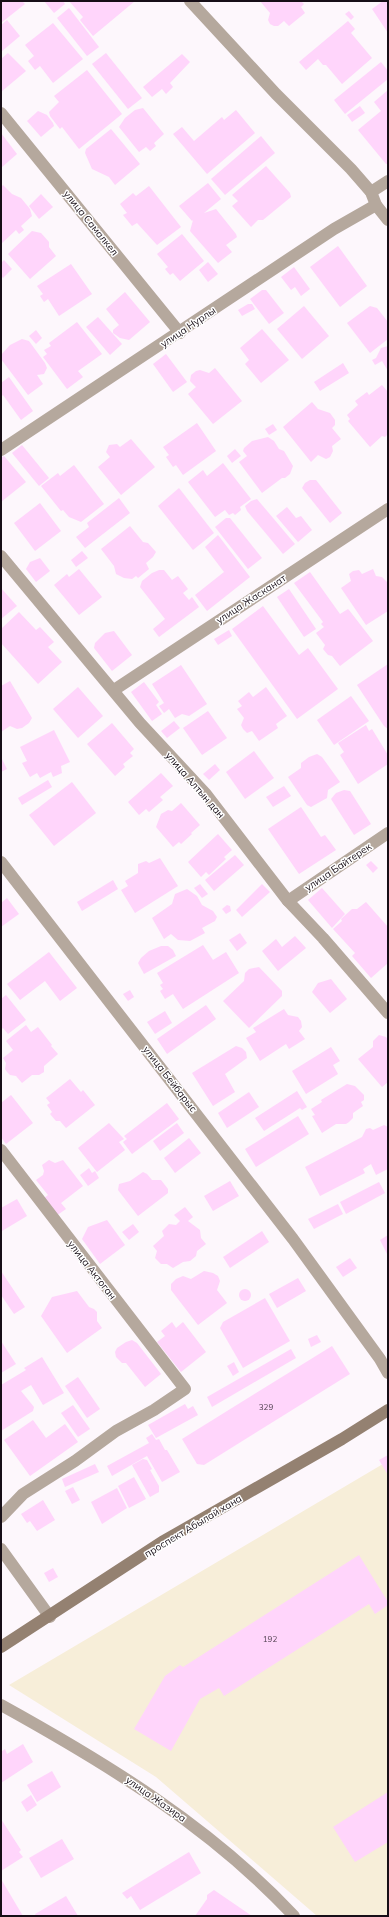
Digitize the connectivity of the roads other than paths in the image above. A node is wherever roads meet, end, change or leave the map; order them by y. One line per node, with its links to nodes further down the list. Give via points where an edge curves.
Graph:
1 (190, 1): 4 (street)
2 (1, 113): 7 (street, улица Самалкел)
3 (388, 181): 4 (street)
4 (371, 192): 5 (street)
5 (376, 205): 6 (street); 7 (street, улица Нурлы, via 334,229)
6 (388, 220)
7 (180, 333): 8 (street, улица Нурлы)
8 (1, 450)
9 (388, 509): 11 (street, улица Жасканат)
10 (1, 556): 11 (street, улица Алтын дан)
11 (114, 690): 14 (street, улица Алтын дан, via 140,723 205,793)
12 (388, 833): 14 (street, улица Байтерек)
13 (1, 862): 17 (street, улица Бейбарыс, via 289,1232)
14 (288, 900): 15 (street, улица Алтын дан)
15 (388, 1013)
16 (1, 1150): 19 (street, улица Актоган, via 185,1389 116,1431 24,1494)
17 (388, 1373)
18 (388, 1410): 21 (main road, проспект Абылай хана, via 162,1542)
19 (1, 1517)
20 (1, 1549): 21 (street)
21 (50, 1617): 22 (main road, проспект Абылай хана)
22 (1, 1647)
23 (1, 1705): 24 (street, улица Жазира, via 120,1774 192,1825 265,1885)
24 (294, 1916)

